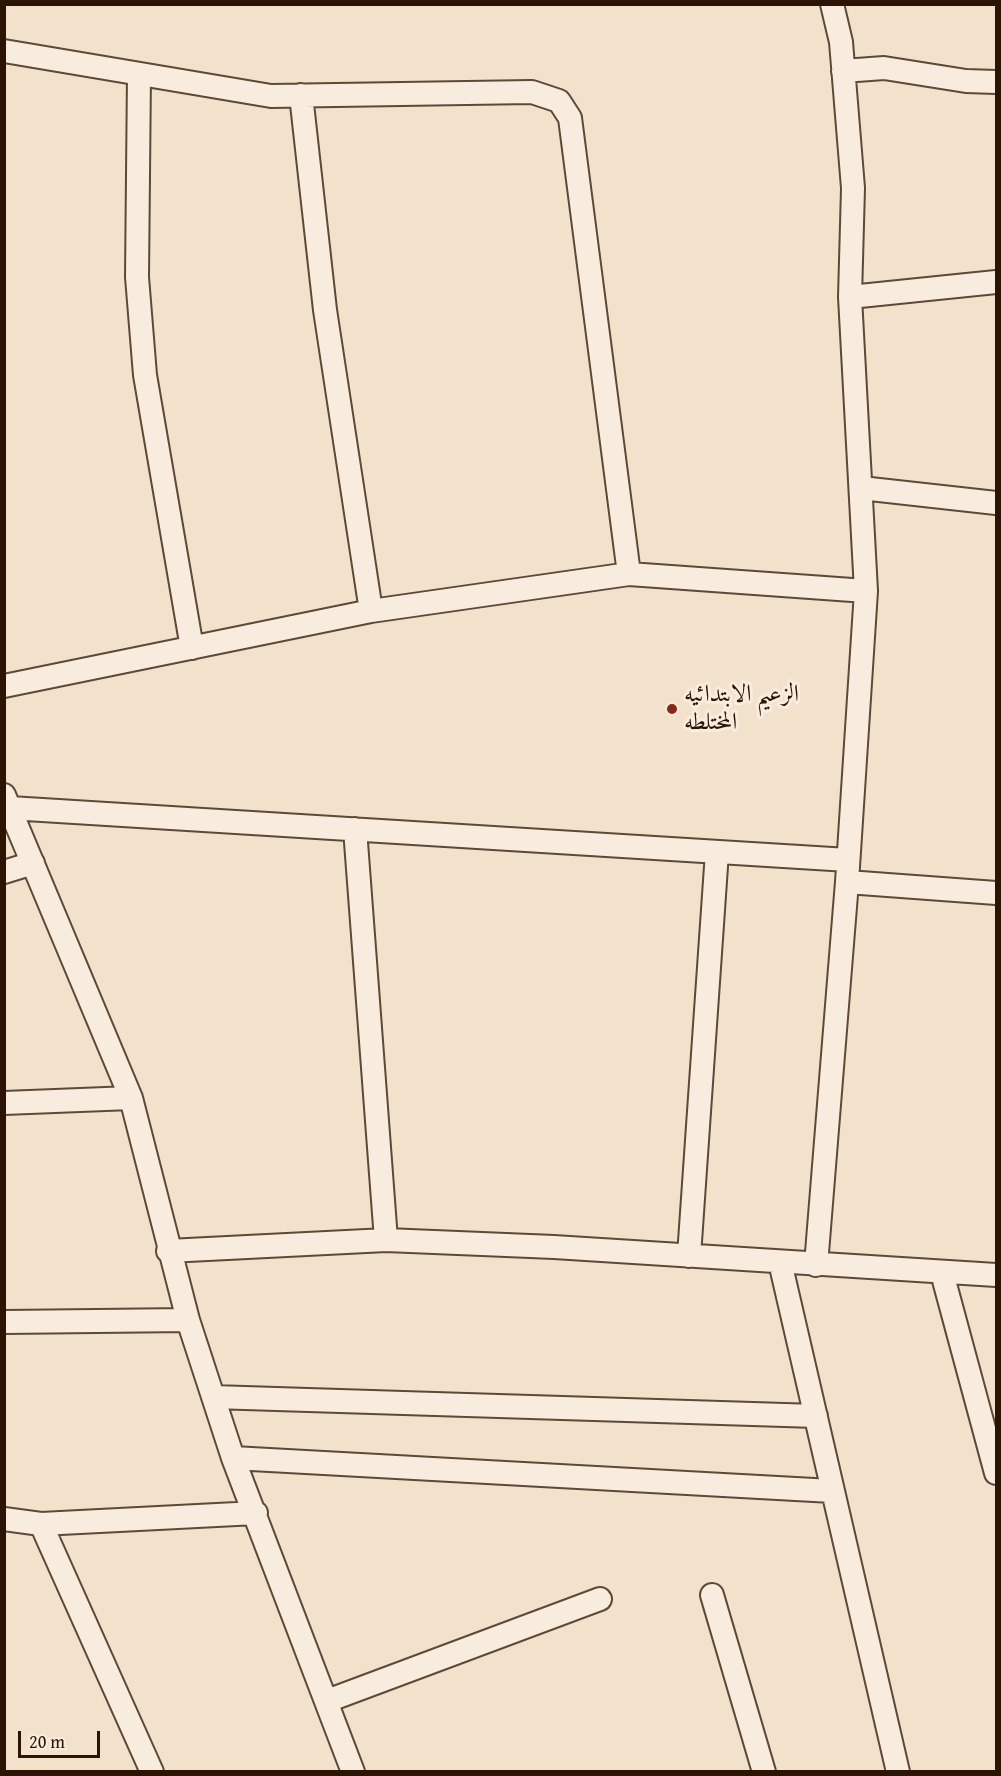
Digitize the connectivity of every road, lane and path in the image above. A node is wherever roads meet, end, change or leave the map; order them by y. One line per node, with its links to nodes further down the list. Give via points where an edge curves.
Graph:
1 (832, 4): 3 (street)
2 (4, 51): 4 (street)
3 (843, 71): 5 (street, via 884,68); 8 (street, via 853,188)
4 (139, 74): 6 (street, via 271,96); 14 (street, via 137,277 145,375)
5 (996, 82)
6 (301, 95): 11 (street, via 532,92 559,101 570,118); 13 (street, via 326,310)
7 (996, 282): 8 (street)
8 (850, 297): 9 (street)
9 (861, 488): 10 (street); 12 (street)
10 (996, 503)
11 (629, 574): 12 (street); 13 (street)
12 (866, 591): 20 (street)
13 (371, 611): 14 (street)
14 (192, 648): 15 (street)
15 (4, 686)
16 (7, 801): 17 (street); 19 (street)
17 (355, 829): 18 (street); 25 (street)
18 (717, 852): 20 (street); 27 (street)
19 (33, 863): 21 (street); 23 (street)
20 (847, 871): 22 (street); 29 (street)
21 (4, 873)
22 (996, 893)
23 (131, 1098): 24 (street); 26 (street)
24 (4, 1103)
25 (386, 1240): 26 (street); 27 (street)
26 (168, 1251): 32 (street)
27 (689, 1256): 28 (street)
28 (780, 1262): 29 (street); 35 (street)
29 (816, 1266): 30 (street)
30 (942, 1273): 31 (street); 37 (street)
31 (996, 1275)
32 (188, 1320): 33 (street); 34 (street)
33 (4, 1322)
34 (213, 1397): 35 (street); 36 (street)
35 (816, 1416): 38 (street)
36 (233, 1458): 38 (street); 39 (street)
37 (996, 1473)
38 (832, 1491): 48 (street)
39 (256, 1513): 41 (street); 44 (street)
40 (4, 1520): 41 (street)
41 (41, 1524): 45 (street)
42 (712, 1594): 47 (street)
43 (600, 1599): 44 (street)
44 (327, 1701): 46 (street)
45 (152, 1772)
46 (353, 1772)
47 (764, 1772)
48 (898, 1772)

